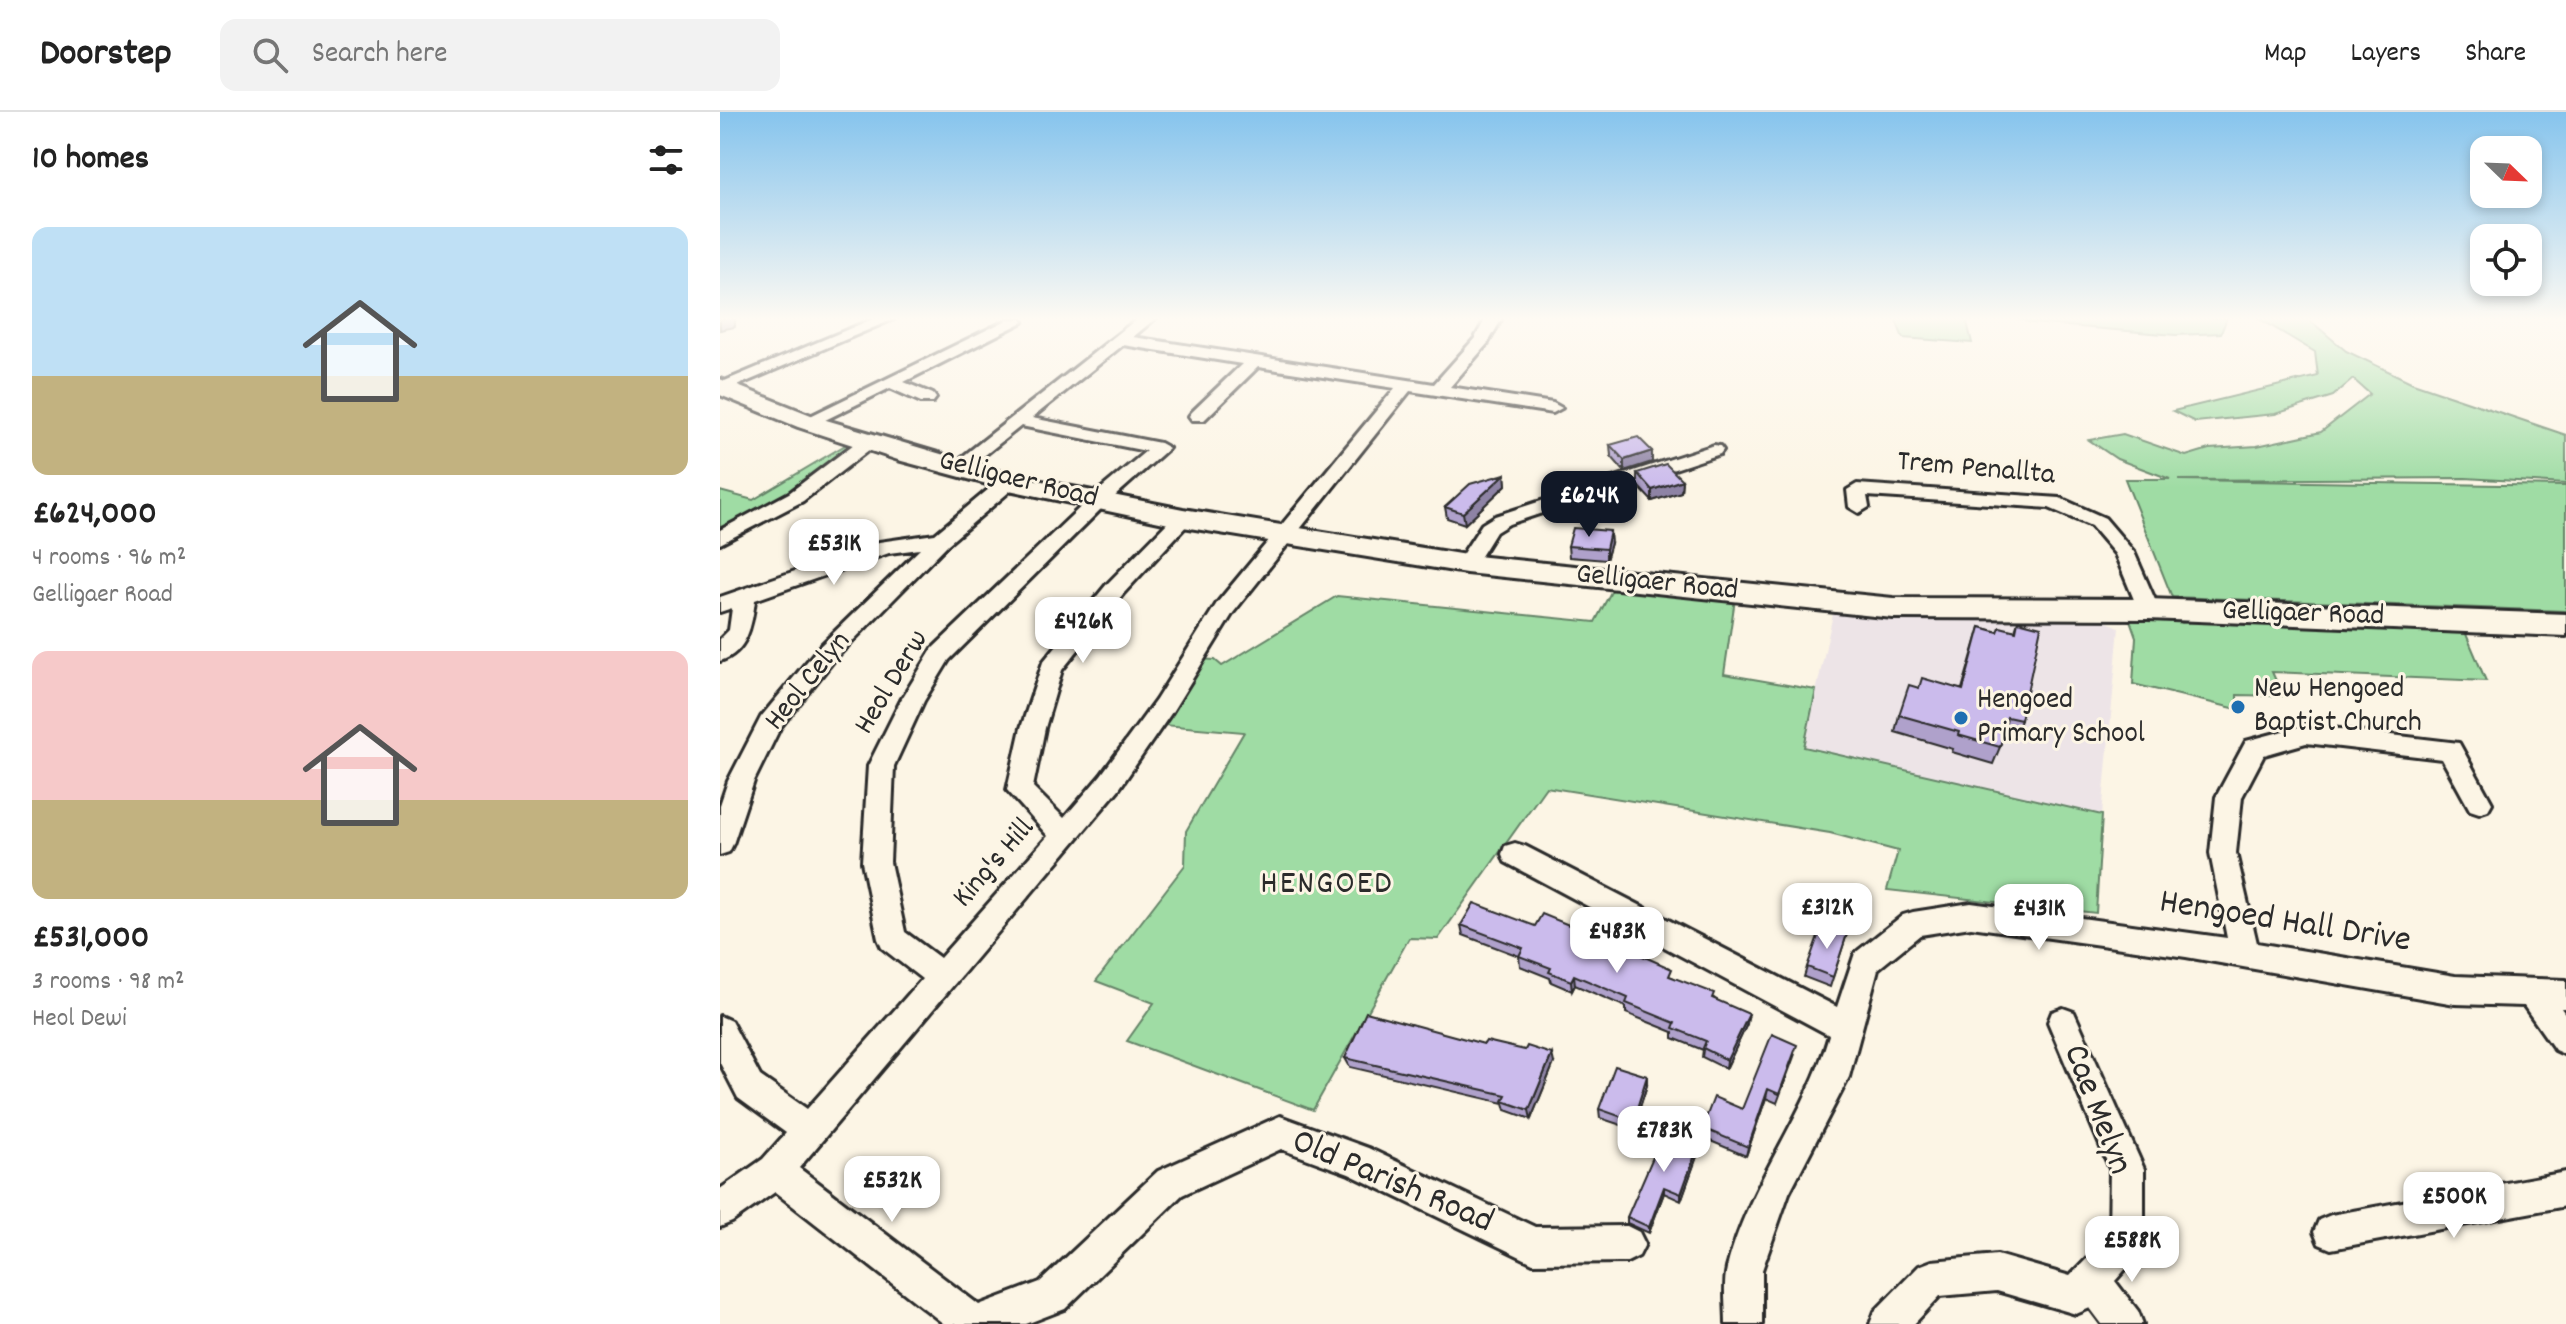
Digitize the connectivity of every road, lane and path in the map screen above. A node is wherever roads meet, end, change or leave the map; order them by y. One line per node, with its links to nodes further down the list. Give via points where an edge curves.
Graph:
1 (760, 375): 10 (street)
2 (906, 375): 7 (street)
3 (1076, 375): 14 (street)
4 (1240, 375): 13 (street)
5 (1347, 375): 8 (street)
6 (1452, 375): 9 (street)
7 (890, 382): 11 (street); 15 (street)
8 (1407, 384): 9 (street); 23 (street, King's Hill)
9 (1439, 389): 12 (street)
10 (723, 391): 15 (street, Gelligaer Road)
11 (927, 398)
12 (1553, 408)
13 (1198, 416)
14 (1017, 420): 18 (street); 20 (street, Heol Derw, via 1160,448)
15 (807, 422): 16 (street, Gelligaer Road)
16 (868, 442): 18 (street, Gelligaer Road); 24 (street, via 796,497)
17 (1714, 450): 26 (street, via 1693,466 1502,520 1489,528)
18 (957, 468): 19 (street, Gelligaer Road)
19 (1009, 482): 20 (street, Gelligaer Road); 25 (street, Heol Celyn)
20 (1098, 501): 22 (street, Gelligaer Road); 37 (street, Heol Derw, via 941,654 881,766 876,862 892,939)
21 (1859, 507): 29 (street, Trem Penallta, via 1857,490 2053,502 2098,522 2124,552)
22 (1183, 518): 23 (street, Gelligaer Road); 33 (street, via 1115,589 1051,668 1020,790)
23 (1287, 533): 26 (street, Gelligaer Road); 33 (street, King's Hill, via 1225,608 1110,782)
24 (720, 538)
25 (941, 540): 27 (street, via 886,547); 34 (street, Heol Celyn, via 827,653 770,723 741,781)
26 (1466, 564): 29 (street, Gelligaer Road, via 1893,608)
27 (745, 596): 28 (street); 31 (street, via 740,632)
28 (720, 605)
29 (2148, 609): 30 (street, Gelligaer Road)
30 (2566, 625)
31 (720, 653)
32 (2479, 803): 36 (street, via 2450,750 2306,734 2255,748 2229,797 2223,853)
33 (1064, 835): 37 (street, King's Hill)
34 (720, 844)
35 (1515, 854): 41 (street)
36 (2245, 954): 38 (street, Hengoed Hall Drive, via 2455,990); 41 (street, Hengoed Hall Drive, via 1971,915 1913,924 1865,962)
37 (942, 977): 44 (street, King's Hill)
38 (2532, 993): 39 (street, Hengoed Hall Drive); 43 (street)
39 (2566, 994)
40 (2063, 1022): 50 (street, Cae Melyn, via 2127,1169 2126,1243)
41 (1847, 1028): 52 (street, Hengoed Hall Drive, via 1833,1077 1775,1185 1744,1270)
42 (720, 1031): 44 (street, via 749,1087)
43 (2566, 1040)
44 (810, 1131): 45 (street, King's Hill)
45 (775, 1171): 47 (street, King's Hill); 51 (street, Old Parish Road)
46 (2566, 1189): 48 (street)
47 (720, 1210)
48 (2331, 1232)
49 (1627, 1244): 51 (street, Old Parish Road, via 1533,1245 1356,1160 1280,1132 1170,1183 1052,1296)
50 (2091, 1280): 53 (street, Cae Melyn, via 2076,1296 1997,1273 1932,1279); 54 (street)
51 (975, 1324)
52 (1744, 1324)
53 (1888, 1324)
54 (2125, 1324)

